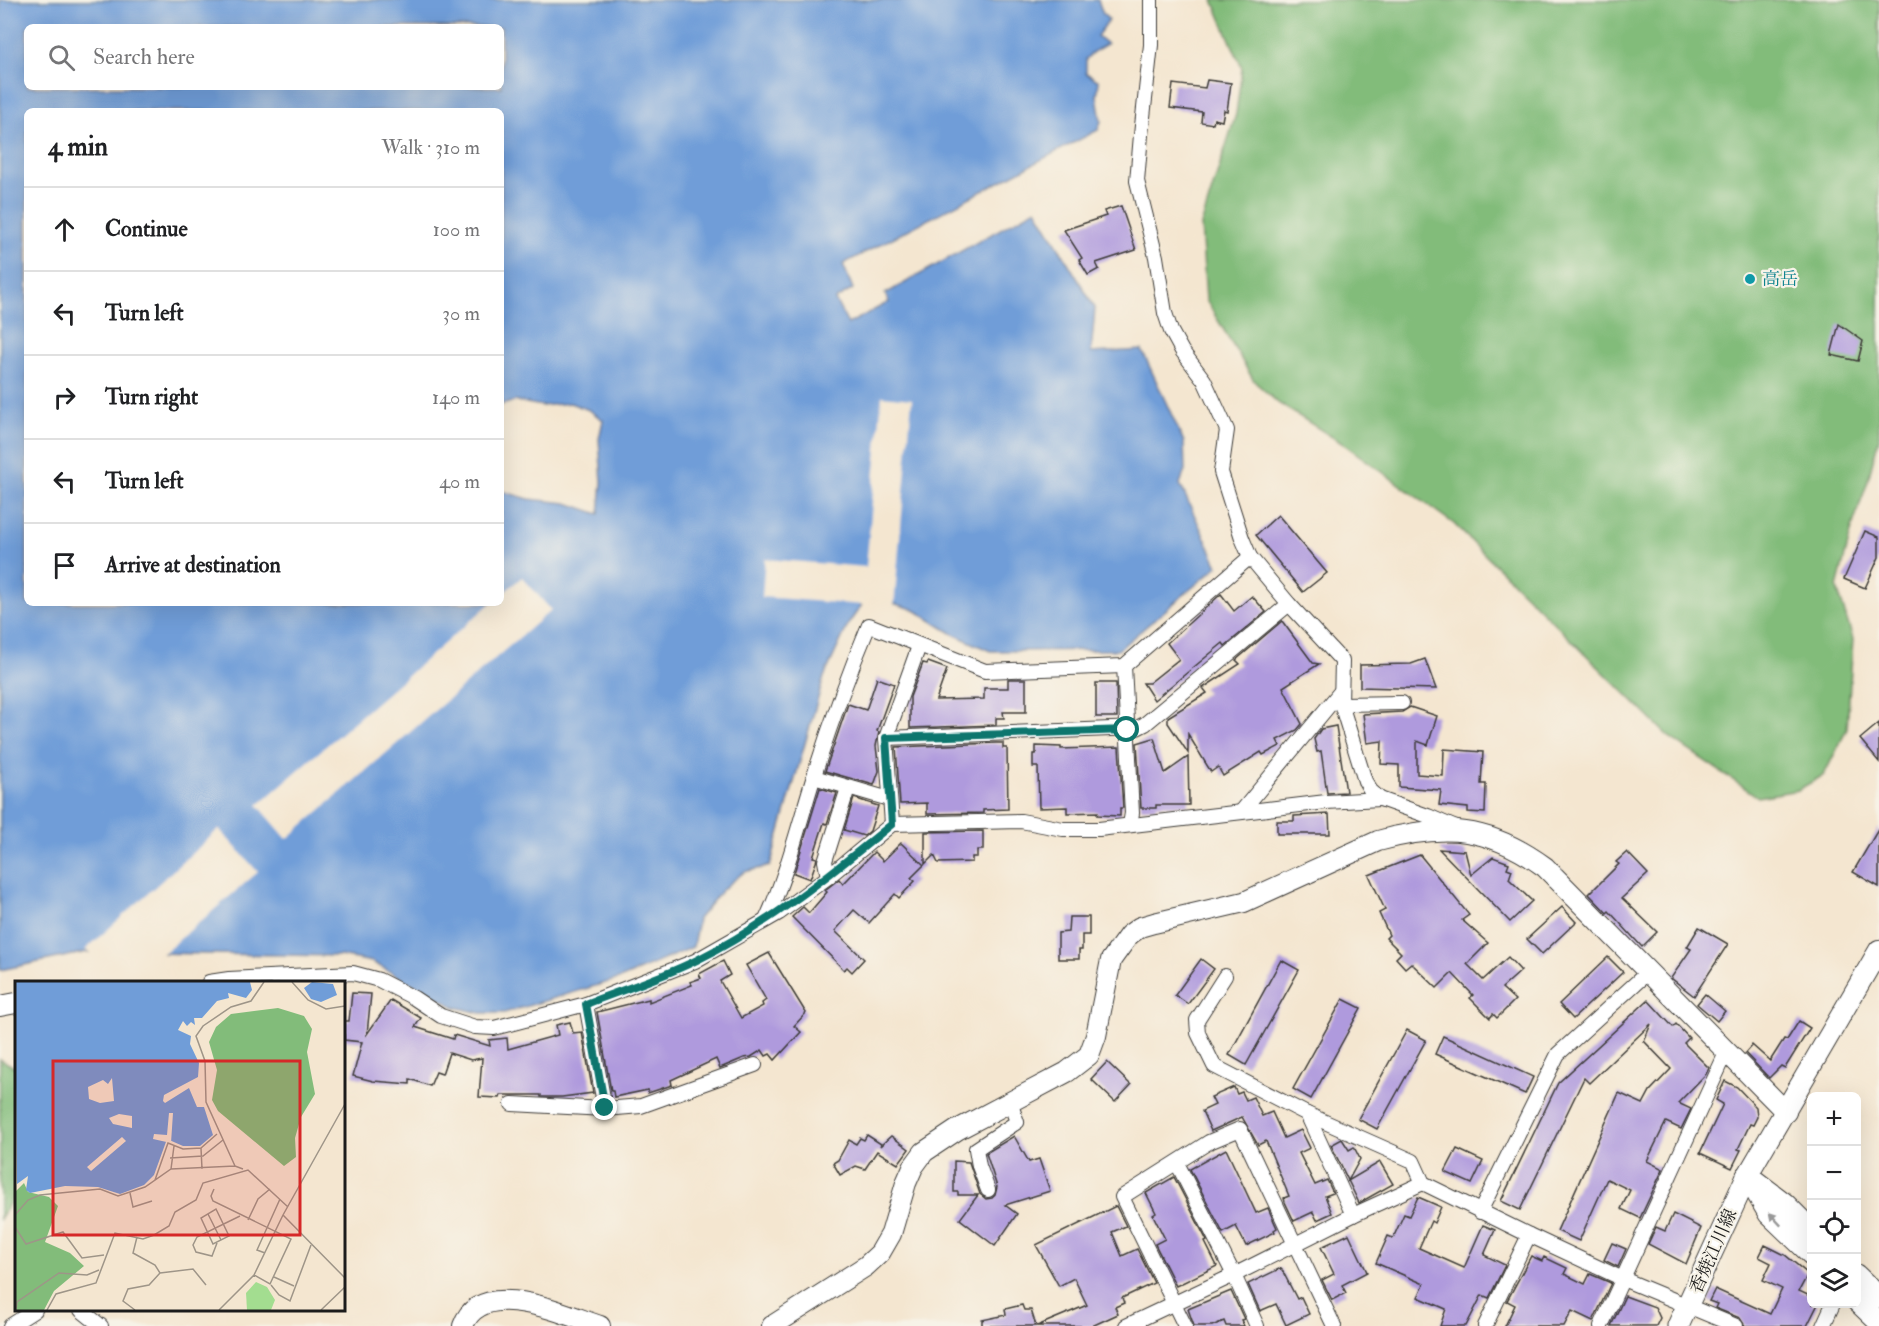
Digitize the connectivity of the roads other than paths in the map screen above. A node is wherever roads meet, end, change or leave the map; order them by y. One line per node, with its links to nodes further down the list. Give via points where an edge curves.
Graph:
1 (1150, 0): 2 (street, via 1151,45 1137,181 1171,331 1204,380 1227,430 1221,472)
2 (1250, 557): 3 (street); 5 (street)
3 (1288, 604): 6 (street, via 1342,661); 8 (street, via 1145,724)
4 (919, 646): 5 (street, via 985,671); 9 (street); 10 (street, via 869,625)
5 (1124, 666): 8 (street)
6 (1341, 698): 7 (street); 13 (street, via 1365,781); 14 (street)
7 (1402, 703)
8 (1127, 730): 9 (street); 16 (street)
9 (886, 738): 12 (street)
10 (813, 777): 11 (street); 19 (street)
11 (848, 788): 12 (street); 18 (street, via 825,861)
12 (889, 799): 15 (street)
13 (1380, 799): 14 (street); 17 (street)
14 (1241, 812): 16 (street)
15 (892, 824): 16 (street, via 1021,821 1063,829 1099,830); 18 (street)
16 (1130, 825)
17 (1461, 830): 21 (street, via 1510,845 1545,867); 29 (street, via 1420,832 1378,841 1244,902 1140,927 1111,960 1089,1055 1067,1072)
18 (828, 877): 19 (street)
19 (766, 920): 25 (street, via 695,961)
20 (1879, 950): 32 (street)
21 (1648, 972): 27 (street); 38 (street, via 1558,1054)
22 (1225, 976): 33 (street, via 1196,1025 1214,1066)
23 (217, 981): 25 (street, via 353,973 379,980 441,1016 475,1027 495,1028)
24 (15, 1003): 26 (street)
25 (586, 1004): 31 (street)
26 (0, 1006)
27 (1726, 1053): 32 (street); 45 (street)
28 (755, 1065): 31 (street, via 641,1106)
29 (1010, 1102): 37 (street, via 1017,1122 976,1149); 59 (street, via 924,1152 906,1182 891,1234 880,1253)
30 (512, 1104): 31 (street)
31 (605, 1108)
32 (1786, 1112): 35 (street)
33 (1307, 1113): 36 (street, via 1413,1161); 39 (street)
34 (1177, 1163): 42 (street, via 1209,1142 1240,1129); 44 (street); 48 (street, via 1122,1197)
35 (1747, 1176): 40 (main road); 43 (main road, 香焼江川線, one-way to 35, via 1769,1214); 50 (main road, 香焼江川線)
36 (1423, 1183): 38 (street); 39 (street)
37 (988, 1190)
38 (1480, 1212): 41 (street)
39 (1353, 1215): 42 (street)
40 (1807, 1226)
41 (1528, 1235): 45 (street); 64 (street)
42 (1294, 1246): 44 (street); 63 (street)
43 (1811, 1254)
44 (1234, 1275): 48 (street); 62 (street)
45 (1623, 1278): 50 (street); 65 (street)
46 (1861, 1279): 47 (main road)
47 (1879, 1297)
48 (1174, 1303): 60 (street); 61 (street)
49 (1861, 1304): 54 (main road)
50 (1689, 1305): 66 (main road, 香焼江川線); 67 (street)
51 (1831, 1308): 68 (street)
52 (33, 1311): 55 (street)
53 (82, 1311): 56 (street)
54 (1879, 1322)
55 (10, 1326)
56 (101, 1326)
57 (463, 1326): 58 (street, via 470,1313 479,1307 515,1300)
58 (600, 1326)
59 (772, 1326)
60 (1126, 1326)
61 (1185, 1326)
62 (1257, 1326)
63 (1334, 1326)
64 (1485, 1326)
65 (1601, 1326)
66 (1678, 1326)
67 (1736, 1326)
68 (1822, 1326)

